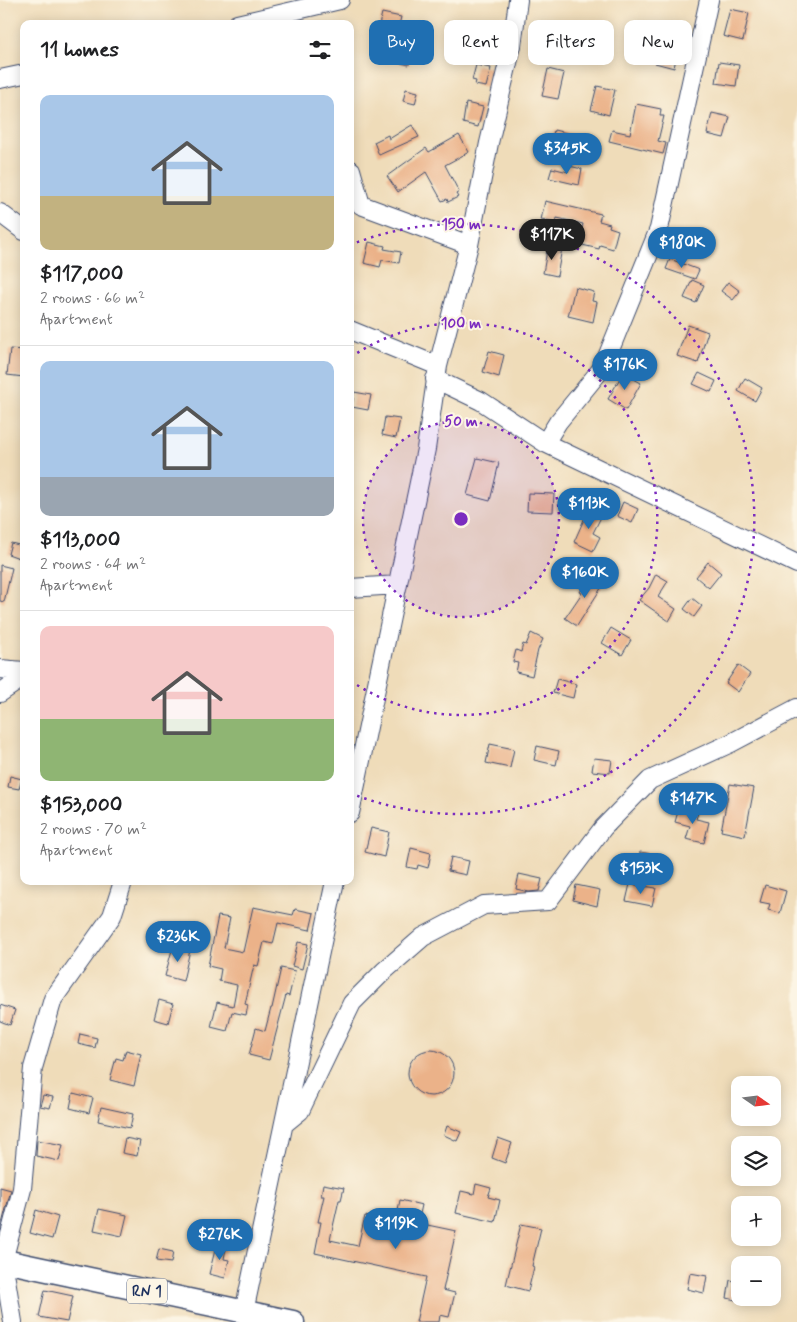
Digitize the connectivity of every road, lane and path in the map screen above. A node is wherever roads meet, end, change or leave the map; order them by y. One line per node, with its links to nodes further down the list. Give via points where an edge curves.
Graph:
1 (340, 0): 4 (street)
2 (518, 0): 10 (street, via 512,46)
3 (709, 0): 13 (street, via 659,229 604,367 558,422)
4 (254, 20)
5 (20, 75): 6 (street)
6 (0, 79)
7 (354, 183): 10 (street, via 361,205)
8 (0, 213): 9 (street)
9 (20, 228)
10 (469, 245): 12 (street)
11 (354, 332): 12 (street)
12 (437, 373): 13 (street); 15 (street, via 426,449)
13 (545, 443): 14 (street)
14 (797, 564)
15 (398, 586): 16 (street); 22 (street)
16 (354, 588)
17 (0, 669): 18 (street)
18 (20, 670)
19 (20, 680): 20 (street)
20 (0, 693)
21 (797, 708): 25 (street, via 650,780 603,828 548,901 484,905 423,937 352,1003 300,1111)
22 (354, 793)
23 (122, 885): 26 (street, via 112,916 53,999 33,1068 22,1189)
24 (335, 885): 25 (street)
25 (284, 1124): 27 (street)
26 (1, 1261): 27 (main road, RN 1); 28 (street)
27 (244, 1312): 29 (main road, RN 1)
28 (13, 1322)
29 (293, 1322)

